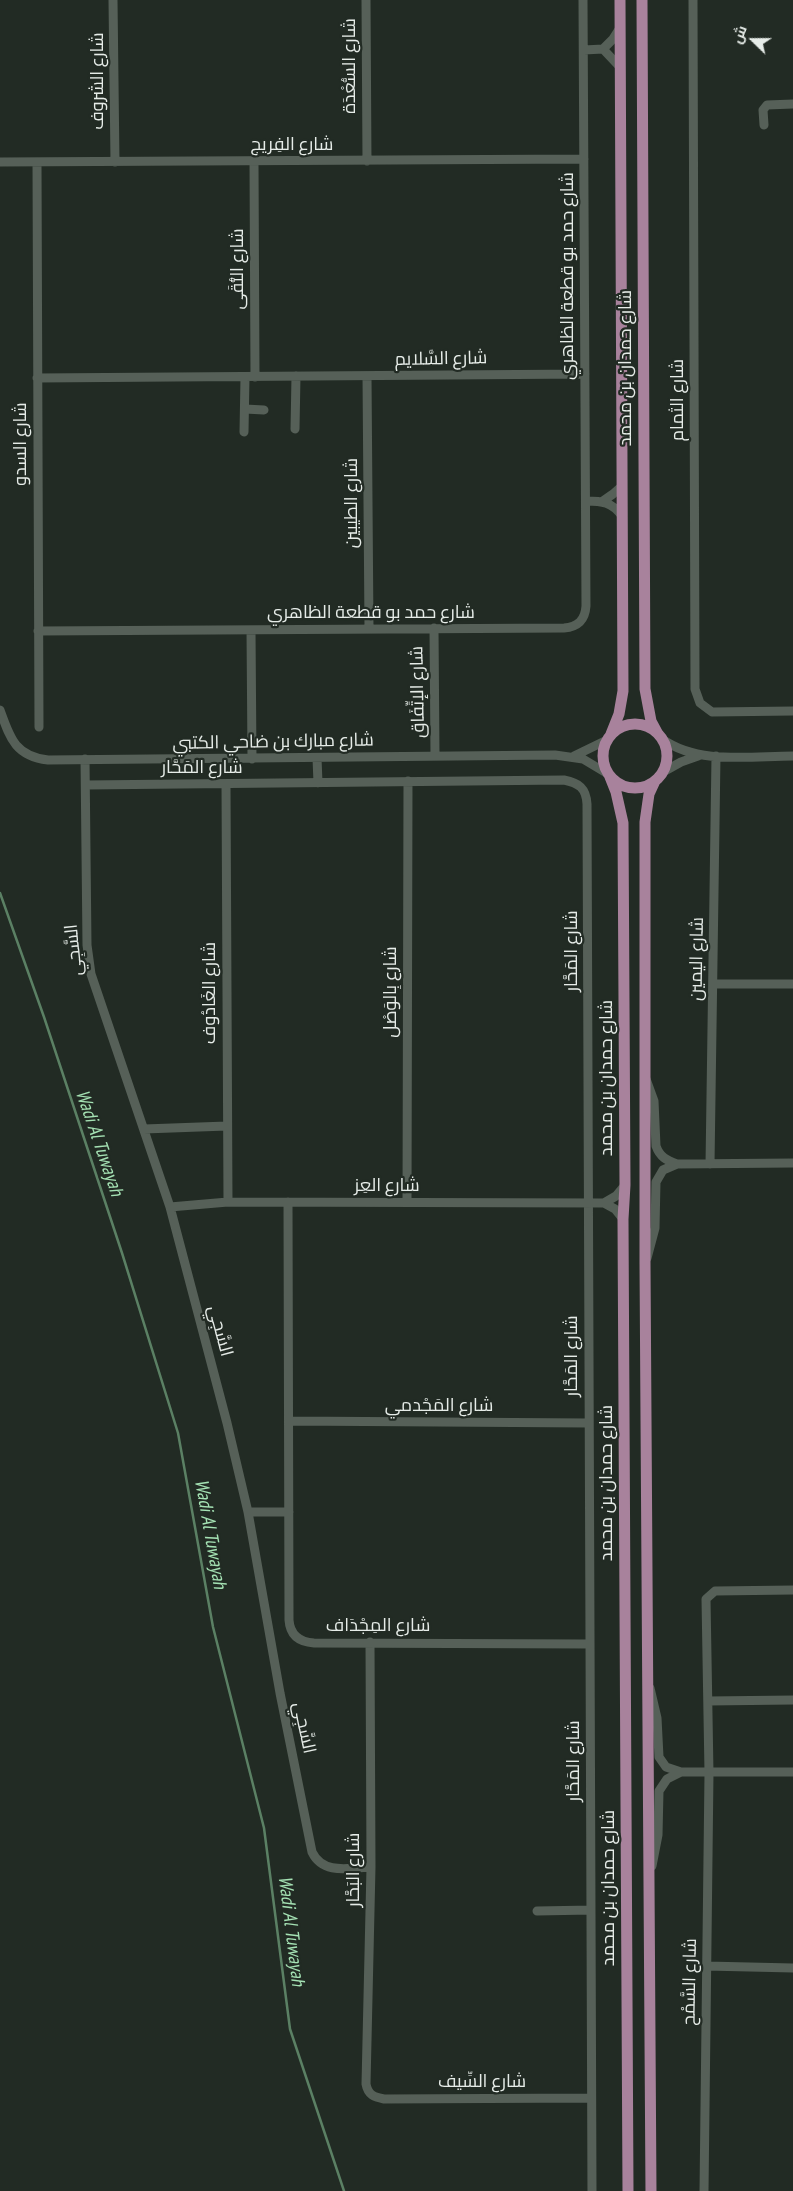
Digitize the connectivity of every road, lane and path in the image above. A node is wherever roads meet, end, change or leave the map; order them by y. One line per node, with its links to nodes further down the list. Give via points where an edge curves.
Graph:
1 (114, 0): 17 (street, شارع الشروف)
2 (366, 0): 14 (street, شارع السُّعْدَة)
3 (584, 0): 8 (street, شارع حمد بو قطعة الظاهري)
4 (620, 0): 7 (main road, شارع حمدان بن محمد)
5 (642, 0): 41 (main road, شارع حمدان بن محمد, via 645,689 651,721)
6 (693, 0): 38 (street, شارع الثمام, via 695,689 700,703 712,712)
7 (620, 27): 9 (street); 10 (main road, شارع حمدان بن محمد)
8 (584, 50): 9 (street); 13 (street, شارع حمد بو قطعة الظاهري)
9 (604, 50): 10 (street)
10 (619, 66): 29 (main road, شارع حمدان بن محمد)
11 (793, 104): 12 (street, via 767,106 763,110)
12 (764, 125)
13 (584, 160): 14 (street, شارع الفِريج); 19 (street, شارع حمد بو قطعة الظاهري)
14 (367, 161): 18 (street, شارع الفِريج)
15 (0, 162): 16 (street, شارع الفِريج)
16 (37, 162): 17 (street, شارع الفِريج); 24 (street, شارع السدو)
17 (115, 162): 18 (street, شارع الفِريج)
18 (254, 162): 23 (street, شارع التُّقَى)
19 (586, 374): 21 (street, شارع السَّلايم); 30 (street, شارع حمد بو قطعة الظاهري)
20 (296, 376): 21 (street, شارع السَّلايم); 23 (street, شارع السَّلايم); 27 (street)
21 (367, 376): 34 (street, شارع الطيبين)
22 (245, 377): 23 (street, شارع السَّلايم); 24 (street, شارع السَّلايم); 25 (street)
23 (255, 377)
24 (36, 378): 36 (street, شارع السدو)
25 (245, 409): 26 (street); 28 (street)
26 (264, 410)
27 (295, 429)
28 (244, 432)
29 (622, 486): 31 (street); 32 (main road, شارع حمدان بن محمد)
30 (586, 501): 31 (street); 33 (street, شارع حمد بو قطعة الظاهري, via 586,610 577,625 564,628)
31 (603, 501): 32 (street, via 614,506)
32 (622, 516): 40 (main road, شارع حمدان بن محمد, via 623,691 620,714)
33 (434, 628): 34 (street, شارع حمد بو قطعة الظاهري); 42 (street, شارع الإتِّفَاق)
34 (369, 629): 35 (street, شارع حمد بو قطعة الظاهري)
35 (251, 630): 36 (street, شارع حمد بو قطعة الظاهري); 48 (street)
36 (38, 631): 39 (street, شارع السدو)
37 (0, 710): 49 (street, شارع مبارك بن ضاحي الكتبي, via 10,738 30,756)
38 (793, 712)
39 (39, 727)
40 (609, 737): 41 (main road, via 619,728 640,724); 43 (street, شارع مبارك بن ضاحي الكتبي); 50 (main road, via 603,757)
41 (660, 737): 44 (street, via 680,750); 51 (main road, via 667,756)
42 (435, 756): 43 (street, شارع مبارك بن ضاحي الكتبي); 47 (street, شارع مبارك بن ضاحي الكتبي)
43 (574, 756): 50 (street, شارع مبارك بن ضاحي الكتبي, via 592,762)
44 (700, 756): 45 (street); 51 (street, via 681,762)
45 (716, 756): 46 (street); 56 (street, شارع اليمين)
46 (793, 756)
47 (318, 758): 48 (street, شارع مبارك بن ضاحي الكتبي); 53 (street)
48 (252, 759): 49 (street, شارع مبارك بن ضاحي الكتبي)
49 (85, 760): 55 (street, السَّجِي)
50 (609, 775): 51 (main road, via 627,787 637,788); 64 (main road, شارع حمدان بن محمد, via 623,824)
51 (659, 776): 58 (main road, via 649,794 646,822)
52 (408, 781): 53 (street, شارع المَحَّار); 67 (street, شارع بِالوَصْل); 68 (street, شارع المَحَّار, via 564,780 579,784 584,790 588,804)
53 (318, 783): 54 (street, شارع المَحَّار)
54 (226, 784): 55 (street, شارع المَحَّار); 59 (street, شارع الغَادُوف)
55 (86, 785): 60 (street, السَّجِي, via 88,960)
56 (713, 984): 57 (street); 63 (street, شارع اليمين)
57 (793, 984)
58 (646, 1079): 62 (street, via 654,1101 656,1146 662,1157); 72 (main road)
59 (228, 1126): 60 (street); 65 (street, شارع الغَادُوف)
60 (144, 1129): 70 (street, السَّجِي)
61 (793, 1163): 63 (street)
62 (677, 1164): 63 (street); 72 (street, via 663,1170 656,1182 655,1228)
63 (710, 1164)
64 (624, 1185): 69 (street, via 616,1196); 71 (main road, شارع حمدان بن محمد)
65 (228, 1202): 66 (street, شارع العِز); 70 (street, شارع العِز)
66 (288, 1202): 67 (street, شارع العِز); 73 (street, شارع المِجْدَاف)
67 (407, 1202): 68 (street, شارع العِز)
68 (588, 1203): 69 (street, شارع العِز); 74 (street, شارع المَحَّار)
69 (604, 1203): 71 (street)
70 (170, 1207): 75 (street, السَّجِي)
71 (623, 1219): 95 (main road, شارع حمدان بن محمد)
72 (645, 1263): 80 (main road)
73 (290, 1421): 74 (street, شارع المَجْدمي); 76 (street, شارع المِجْدَاف)
74 (588, 1423): 79 (street, شارع المَحَّار)
75 (248, 1512): 76 (street); 86 (street, السَّجِي, via 312,1852 328,1868)
76 (289, 1512): 78 (street, شارع المِجْدَاف, via 289,1625 294,1636 308,1642)
77 (793, 1590): 82 (street, شارع السَّمْح, via 715,1591 706,1599)
78 (370, 1642): 79 (street, شارع المِجْدَاف); 86 (street, شارع البَحَّار)
79 (590, 1644): 88 (street, شارع المَحَّار)
80 (649, 1683): 83 (street, via 658,1718 659,1758 666,1767); 87 (main road)
81 (793, 1700): 82 (street)
82 (708, 1701): 85 (street, شارع السَّمْح)
83 (681, 1772): 85 (street); 87 (street, via 666,1779 659,1791 658,1834)
84 (793, 1772): 85 (street)
85 (709, 1773): 90 (street, شارع السَّمْح)
86 (371, 1867): 92 (street, شارع البَحَّار, via 366,2084)
87 (650, 1876): 96 (main road)
88 (591, 1910): 89 (street); 93 (street, شارع المَحَّار)
89 (537, 1911)
90 (706, 1966): 91 (street); 97 (street, شارع السَّمْح)
91 (793, 1968)
92 (373, 2096): 93 (street, شارع السِّيف)
93 (591, 2098): 94 (street, شارع المَحَّار)
94 (592, 2191)
95 (628, 2191)
96 (651, 2191)
97 (704, 2191)

